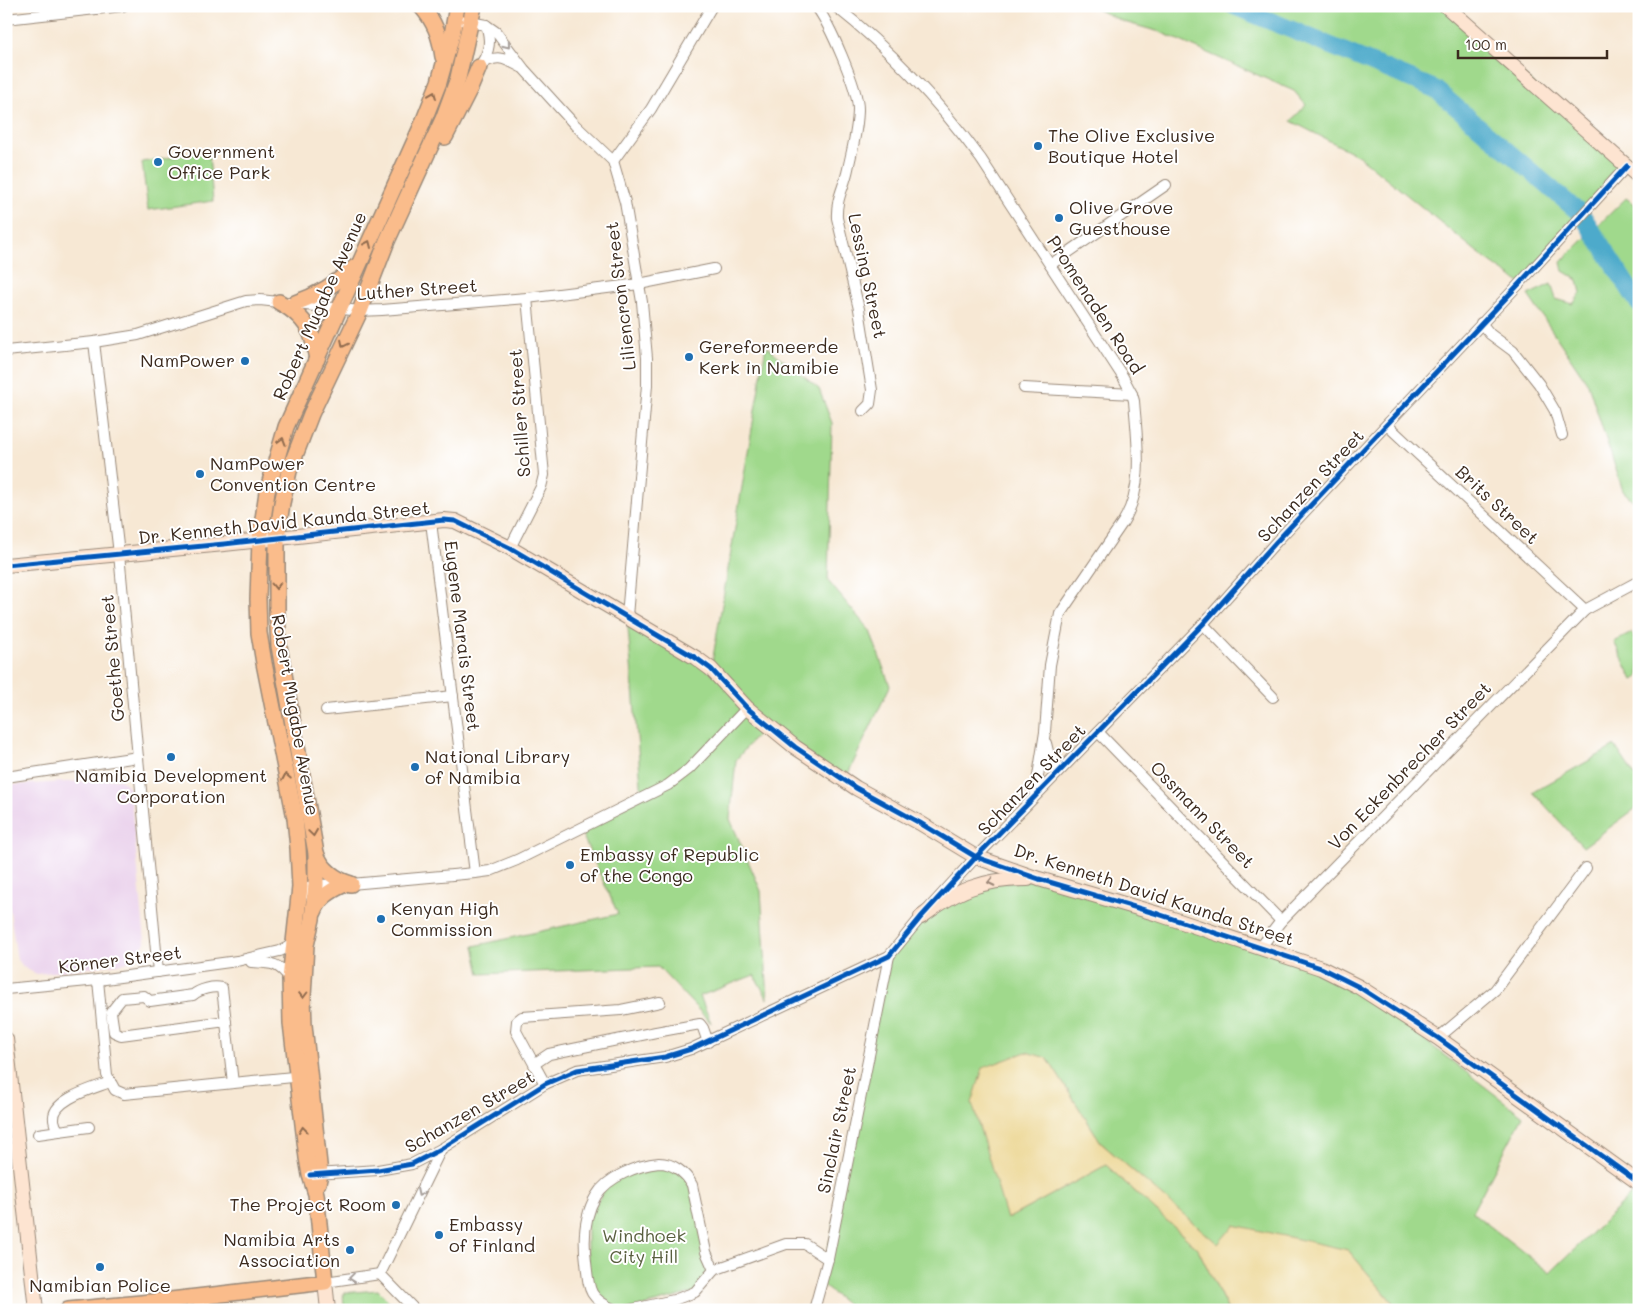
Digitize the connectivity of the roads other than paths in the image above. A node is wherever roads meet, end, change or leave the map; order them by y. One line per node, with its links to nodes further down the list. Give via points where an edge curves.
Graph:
1 (122, 6): 9 (street)
2 (421, 6): 11 (main road, via 437,29)
3 (474, 6): 10 (main road, Robert Mugabe Avenue)
4 (712, 6): 14 (street, via 651,109)
5 (816, 6): 34 (street, Lessing Street, via 832,34 857,100 856,132 846,180 836,205 859,309 872,390 870,404)
6 (835, 6): 20 (street, Promenaden Road, via 874,38 914,78 966,139)
7 (1446, 6): 15 (street)
8 (456, 13): 10 (street); 11 (main road, Robert Mugabe Avenue)
9 (6, 19)
10 (479, 24): 12 (street, via 489,35 490,47); 13 (street, one-way to 13, via 496,32); 18 (main road, Robert Mugabe Avenue, via 443,119)
11 (444, 63): 19 (main road, Robert Mugabe Avenue, one-way to 11, via 422,125)
12 (479, 67): 13 (street, via 487,59 494,58 510,61); 18 (main road, via 400,230)
13 (524, 69): 14 (street, via 574,125)
14 (614, 161): 22 (street, Liliencron Street, via 626,202)
15 (1626, 166): 16 (street); 28 (street, Schanzen Street)
16 (1639, 177)
17 (1166, 186): 20 (street)
18 (387, 241): 27 (main road, Robert Mugabe Avenue)
19 (360, 263): 25 (main road, via 333,286); 26 (main road, Robert Mugabe Avenue)
20 (1050, 264): 33 (street, Promenaden Road)
21 (714, 269): 22 (street, Luther Street)
22 (639, 284): 23 (street, Luther Street); 45 (street, Liliencron Street, via 646,338 647,385)
23 (526, 298): 27 (street, Luther Street); 40 (street, Schiller Street, via 544,475)
24 (279, 302): 25 (street, Luther Street); 29 (street, Luther Street, via 246,301 138,335); 31 (main road, via 306,326)
25 (296, 303): 26 (street, Luther Street)
26 (338, 309): 27 (street, Luther Street); 31 (main road, Robert Mugabe Avenue)
27 (360, 311): 38 (main road, Robert Mugabe Avenue, one-way to 38, via 311,414 289,471)
28 (1481, 323): 35 (street, Schanzen Street); 36 (street, via 1513,351 1539,384 1555,411)
29 (94, 342): 30 (street, Luther Street); 41 (street, Goethe Street)
30 (6, 351)
31 (317, 358): 39 (main road, Robert Mugabe Avenue, one-way to 31, via 267,492 283,435)
32 (1024, 388): 33 (street)
33 (1132, 394): 51 (street, Promenaden Road, via 1137,474 1135,495 1123,522 1060,614 1050,665)
34 (863, 411)
35 (1387, 425): 44 (street, Brits Street); 46 (street, Schanzen Street)
36 (1562, 435)
37 (432, 522): 38 (street, Dr. Kenneth David Kaunda Street); 40 (street, Dr. Kenneth David Kaunda Street, via 455,521); 47 (street, Eugene Marais Street)
38 (277, 538): 39 (street, Dr. Kenneth David Kaunda Street); 57 (main road, Robert Mugabe Avenue, one-way to 57, via 279,646)
39 (260, 540): 41 (street, Dr. Kenneth David Kaunda Street); 64 (main road, Robert Mugabe Avenue, one-way to 39, via 295,818 259,633)
40 (510, 548): 45 (street, Dr. Kenneth David Kaunda Street)
41 (119, 554): 42 (street, Dr. Kenneth David Kaunda Street); 53 (street, Goethe Street)
42 (6, 565)
43 (1639, 581): 44 (street, Von Eckenbrecher Street)
44 (1585, 610): 67 (street, Von Eckenbrecher Street)
45 (627, 616): 49 (street, Dr. Kenneth David Kaunda Street, via 711,669)
46 (1203, 624): 48 (street); 52 (street, Schanzen Street)
47 (453, 696): 50 (street); 60 (street, Eugene Marais Street)
48 (1273, 698)
49 (747, 708): 58 (street, Dr. Kenneth David Kaunda Street, via 795,747 851,785); 60 (street, via 689,769 668,785 517,860 490,871)
50 (326, 710)
51 (1045, 732): 54 (street, Promenaden Road, via 1048,754); 56 (street, Promenaden Road)
52 (1098, 732): 54 (street, Schanzen Street); 67 (street, Ossmann Street)
53 (138, 756): 55 (street); 72 (street, Goethe Street)
54 (1060, 769): 56 (street, Schanzen Street)
55 (6, 777)
56 (1035, 795): 58 (street, Schanzen Street)
57 (316, 853): 62 (main road, via 322,864); 63 (main road, Robert Mugabe Avenue)
58 (976, 857): 61 (street, Dr. Kenneth David Kaunda Street); 65 (street, Schanzen Street)
59 (1586, 868): 78 (street, via 1495,990)
60 (475, 873): 62 (street)
61 (1039, 879): 65 (street, one-way to 65, via 1004,879 978,884 943,900); 69 (street, Dr. Kenneth David Kaunda Street)
62 (347, 884): 63 (street); 66 (main road, via 333,890 317,904)
63 (316, 885): 64 (street, via 308,887); 66 (main road, Robert Mugabe Avenue)
64 (299, 904): 68 (main road, Robert Mugabe Avenue)
65 (920, 917): 70 (street, Schanzen Street)
66 (312, 919): 82 (main road, Robert Mugabe Avenue, one-way to 82, via 306,945 302,997)
67 (1282, 921): 69 (street, Von Eckenbrecher Street)
68 (296, 939): 71 (street, Körner Street, via 280,951); 73 (main road, Robert Mugabe Avenue)
69 (1260, 948): 78 (street, Dr. Kenneth David Kaunda Street, via 1340,977)
70 (889, 956): 80 (street, Schanzen Street); 92 (street, Sinclair Street)
71 (238, 961): 72 (street, Körner Street); 73 (street, Körner Street, via 278,965)
72 (158, 972): 74 (street, Körner Street)
73 (290, 979): 82 (main road, Robert Mugabe Avenue, via 291,1023)
74 (98, 980): 75 (street, Körner Street); 85 (street, via 108,1075)
75 (6, 989)
76 (660, 1002): 81 (street, via 621,1010 519,1018 516,1031)
77 (226, 1021): 77 (street, via 121,1035 114,1032 111,1012 122,998 144,996 150,1001 194,995 199,990 219,987 223,992); 83 (street)
78 (1438, 1038): 91 (street, Dr. Kenneth David Kaunda Street)
79 (6, 1039): 97 (street)
80 (708, 1042): 81 (street, via 700,1024 549,1054); 84 (street, Schanzen Street, via 665,1057 577,1070)
81 (534, 1064): 84 (street)
82 (303, 1076): 83 (street); 90 (main road, Robert Mugabe Avenue)
83 (233, 1083): 85 (street, via 124,1094)
84 (545, 1084): 89 (street, Schanzen Street)
85 (112, 1086): 87 (street, via 73,1096 57,1108 54,1115)
86 (89, 1127): 87 (street)
87 (58, 1130): 88 (street)
88 (38, 1134)
89 (442, 1149): 90 (street, Schanzen Street, via 412,1164); 94 (street, one-way to 94)
90 (315, 1174): 95 (main road, Robert Mugabe Avenue)
91 (1639, 1183)
92 (828, 1259): 93 (street, via 805,1244 786,1244); 103 (street, Sinclair Street)
93 (714, 1270): 101 (street, via 706,1252 688,1177 660,1163 626,1172 610,1180 597,1193 584,1238 590,1291); 102 (street, via 695,1292)
94 (380, 1274): 95 (street, one-way to 95); 100 (street)
95 (325, 1282): 96 (main road); 99 (street, Robert Mugabe Avenue)
96 (202, 1303): 98 (main road)
97 (36, 1310)
98 (68, 1310)
99 (328, 1310)
100 (415, 1310)
101 (615, 1310)
102 (628, 1310)
103 (814, 1310)

